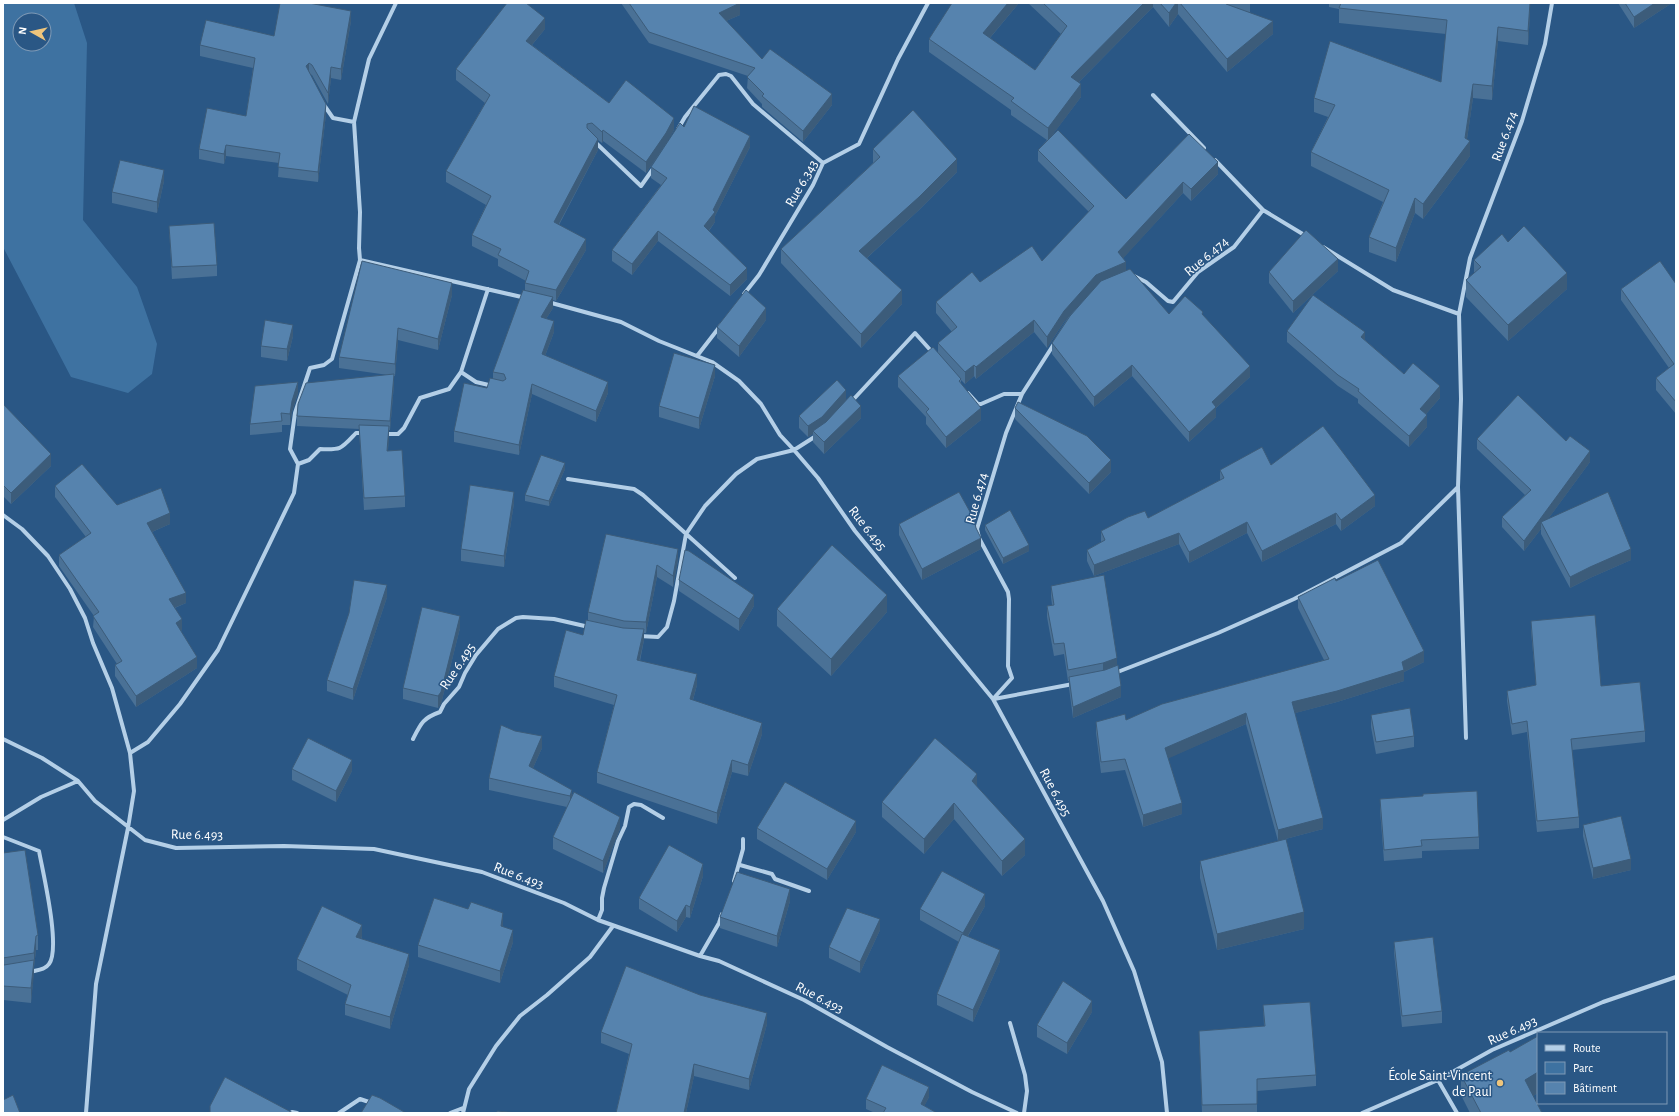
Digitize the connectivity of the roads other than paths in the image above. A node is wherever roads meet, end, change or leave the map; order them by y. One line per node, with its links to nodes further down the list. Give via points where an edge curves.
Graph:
1 (396, 3): 6 (street, via 369,59)
2 (928, 3): 12 (street, Rue 6.343, via 898,59 859,144)
3 (1552, 3): 22 (street, Rue 6.474, via 1546,44 1522,121 1470,258)
4 (1153, 95): 9 (street)
5 (323, 103): 6 (street, via 333,118)
6 (354, 122): 16 (street, via 360,212)
7 (676, 134): 12 (street, via 685,117 719,75 726,74 731,76 753,104)
8 (590, 137): 11 (street, via 641,186)
9 (1208, 153)
10 (1214, 158): 13 (street)
11 (657, 163)
12 (823, 163): 20 (street, Rue 6.343, via 813,185 763,268)
13 (1263, 210): 14 (street); 17 (street, Rue 6.474, via 1234,247 1198,272 1172,302 1146,282)
14 (1307, 237)
15 (1320, 245): 22 (street, via 1393,290)
16 (360, 260): 18 (street); 36 (street, via 332,359 324,365 310,368 295,413 290,449)
17 (1130, 276)
18 (488, 289): 19 (street); 27 (street)
19 (531, 299)
20 (740, 300)
21 (545, 302): 25 (street, Rue 6.495, via 621,322)
22 (1459, 314): 38 (street, Rue 6.474, via 1461,399)
23 (726, 318): 25 (street)
24 (1059, 337): 30 (street, Rue 6.474)
25 (697, 356): 35 (street, Rue 6.495, via 712,362 739,381 761,404 780,435)
26 (936, 357): 31 (street, via 915,333)
27 (461, 372): 29 (street, via 476,382); 33 (street, via 449,389 420,398 398,434)
28 (962, 386): 30 (street, via 978,404 1004,394)
29 (496, 387)
30 (1022, 394): 46 (street, Rue 6.474, via 1006,433 977,529 979,538 1008,592 1009,599 1008,666 1012,678)
31 (846, 408)
32 (369, 433): 36 (street, via 356,434 342,448 320,449 309,460)
33 (384, 434)
34 (819, 434): 35 (street)
35 (794, 450): 40 (street, via 757,459 736,474 705,506); 46 (street, Rue 6.495, via 818,478 855,530)
36 (298, 464): 50 (street, via 294,493 218,650 180,704 148,742)
37 (568, 479): 40 (street, via 634,489)
38 (1458, 487): 44 (street, via 1401,542 1294,599 1218,633); 47 (street, Rue 6.474)
39 (3, 515): 50 (street, via 22,529 48,556 70,588 85,618 92,643 112,688)
40 (686, 534): 41 (street); 43 (street, via 667,627 658,637)
41 (735, 578)
42 (596, 629): 49 (street, Rue 6.495, via 554,619 516,618 498,629 476,655 459,687 440,712 428,716 421,722)
43 (631, 636)
44 (1111, 675)
45 (1082, 682): 46 (street)
46 (993, 699): 78 (street, Rue 6.495, via 1103,901 1131,963 1162,1062)
47 (1466, 738)
48 (3, 739): 51 (street, Rue 6.493, via 42,758)
49 (413, 739)
50 (130, 753): 54 (street, via 134,791)
51 (78, 781): 53 (street, via 41,797); 54 (street, Rue 6.493, via 95,801)
52 (663, 818): 61 (street, via 641,805 634,804 629,807 604,888 602,910)
53 (3, 820)
54 (128, 828): 61 (street, Rue 6.493, via 145,840 176,848 374,848 482,872 564,903); 71 (street, via 96,984)
55 (3, 836): 64 (street, via 39,851 53,933 52,957 49,964 44,969)
56 (743, 840): 57 (street)
57 (740, 865): 58 (street); 59 (street, via 772,874 775,879)
58 (732, 887)
59 (809, 891)
60 (724, 908): 63 (street)
61 (598, 920): 62 (street, Rue 6.493)
62 (613, 926): 63 (street, Rue 6.493); 69 (street, via 590,957 520,1016 496,1046 468,1089)
63 (700, 956): 76 (street, Rue 6.493, via 719,961 804,1000 887,1047)
64 (23, 973)
65 (1676, 978): 67 (street, Rue 6.493, via 1604,1002 1492,1050)
66 (1010, 1023): 77 (street, via 1025,1075 1027,1091)
67 (1438, 1080): 79 (street, Rue 6.493); 80 (street)
68 (375, 1104): 73 (street, via 360,1099)
69 (463, 1108): 74 (street); 75 (street)
70 (292, 1112): 72 (street)
71 (86, 1113)
72 (297, 1113)
73 (339, 1113)
74 (450, 1113)
75 (463, 1113)
76 (1017, 1113)
77 (1024, 1113)
78 (1167, 1113)
79 (1362, 1113)
80 (1457, 1113)

